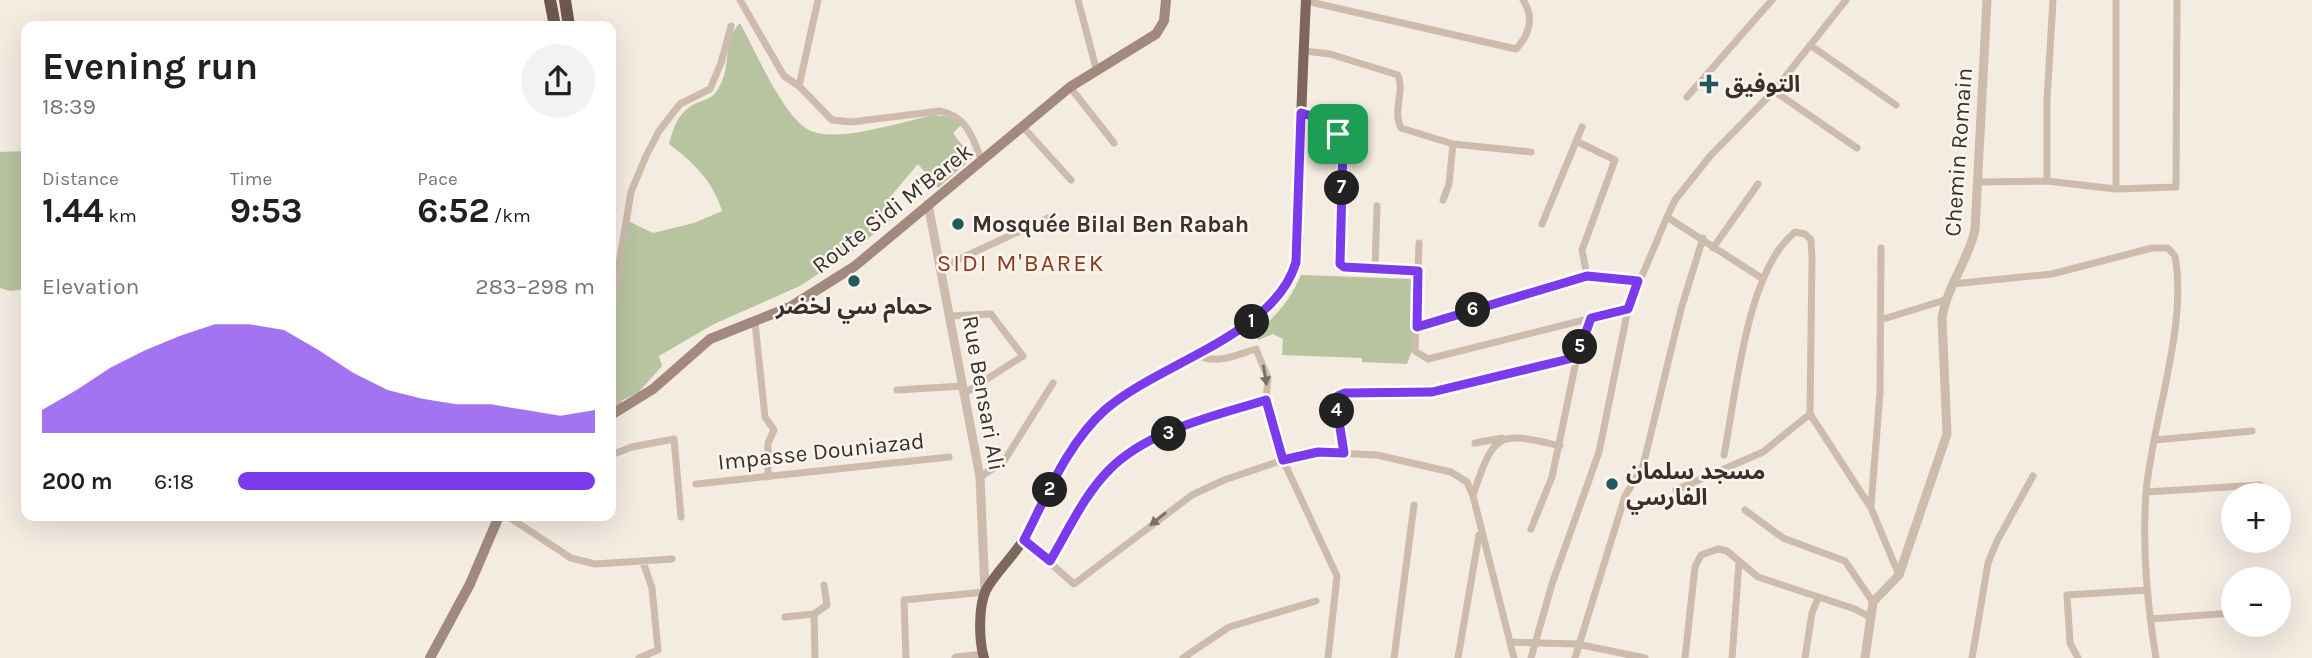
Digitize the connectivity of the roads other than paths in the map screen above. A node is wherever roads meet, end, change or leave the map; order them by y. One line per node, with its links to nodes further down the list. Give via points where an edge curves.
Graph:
1 (550, 0): 16 (highway)
2 (565, 0): 17 (highway)
3 (740, 0): 22 (street, via 777,65)
4 (818, 0): 22 (street)
5 (1078, 0): 21 (street)
6 (1166, 0): 21 (main road, Route Sidi M'Barek, via 1164,21 1156,34)
7 (1319, 0): 15 (street)
8 (1523, 0): 15 (street, via 1530,23 1526,38 1516,49)
9 (1772, 0): 25 (street)
10 (1846, 0): 19 (street)
11 (1987, 0): 38 (street, Chemin Romain)
12 (2053, 0): 37 (street)
13 (2116, 0): 40 (street)
14 (2177, 0): 40 (street, via 2178,183 2172,190)
15 (1306, 1): 20 (main road)
16 (554, 21)
17 (568, 21)
18 (731, 26): 57 (street, via 710,89 680,104 659,131 641,168 631,192)
19 (1810, 45): 24 (street); 26 (street)
20 (1304, 51): 27 (main road); 32 (street, via 1330,54 1398,75 1401,128)
21 (1096, 68): 23 (main road, Route Sidi M'Barek)
22 (799, 86): 35 (street, via 832,120 841,122 952,113 966,124)
23 (1070, 87): 28 (main road, Route Sidi M'Barek); 31 (street)
24 (1774, 91): 33 (street); 44 (street, via 1711,155)
25 (1687, 97)
26 (1896, 105)
27 (1301, 113): 52 (street, via 1330,121 1343,147 1340,264); 66 (main road, via 1296,262 1291,279 1246,327)
28 (1023, 127): 35 (main road, Route Sidi M'Barek); 36 (street)
29 (1581, 127): 30 (street)
30 (1576, 141): 46 (street); 54 (street, via 1615,159 1582,250)
31 (1114, 143)
32 (1453, 144): 34 (street); 41 (street)
33 (1857, 148)
34 (1531, 152)
35 (982, 162): 42 (main road, Route Sidi M'Barek)
36 (1071, 180)
37 (2047, 181): 38 (street); 40 (street)
38 (1977, 182): 58 (street, Chemin Romain, via 1971,248)
39 (1758, 184): 49 (street)
40 (2116, 189)
41 (1443, 200)
42 (928, 204): 51 (street, Rue Bensari Ali); 64 (main road, Route Sidi M'Barek, via 825,287)
43 (1377, 205): 52 (street)
44 (1667, 216): 47 (street); 56 (street)
45 (1048, 218): 51 (street)
46 (1542, 225)
47 (1703, 238): 49 (street); 121 (street, via 1643,466 1625,496)
48 (1419, 243): 53 (street)
49 (1713, 248): 55 (street)
50 (1881, 248): 63 (street)
51 (942, 267): 61 (street, Rue Bensari Ali)
52 (1375, 268): 53 (street)
53 (1418, 271): 65 (street)
54 (1587, 276): 56 (street); 65 (street)
55 (1763, 279): 75 (street, via 1784,241 1795,232 1811,240); 83 (street, via 1752,311)
56 (1638, 281): 60 (street)
57 (616, 282)
58 (1952, 284): 59 (street, Chemin Romain); 78 (street, via 2052,274 2152,248 2172,251 2177,267 2175,318)
59 (1945, 300): 63 (street); 107 (street, Chemin Romain, via 1947,434)
60 (1628, 309): 62 (street); 120 (street, via 1598,452)
61 (951, 316): 70 (street, Rue Bensari Ali); 70 (street, via 991,314 1023,356)
62 (1591, 318): 65 (street, via 1428,359 1415,351); 67 (street)
63 (1880, 320): 95 (street)
64 (755, 323): 73 (main road, Route Sidi M'Barek, via 703,344 667,378); 87 (street, via 765,418 774,430 768,443)
65 (1417, 327)
66 (1194, 354): 72 (street, one-way to 72, via 1217,360 1256,349 1268,378); 102 (main road, via 1105,410 1088,429)
67 (1577, 357): 80 (street); 81 (street, via 1432,392 1345,393 1336,402)
68 (1053, 383): 88 (street, via 1004,461)
69 (897, 390): 70 (street)
70 (964, 390): 88 (street, Rue Bensari Ali)
71 (616, 400): 73 (street)
72 (1266, 400): 85 (street); 104 (street, via 1153,440 1110,469)
73 (623, 408): 74 (main road, Route Sidi M'Barek)
74 (616, 412)
75 (1810, 414): 91 (street, via 1763,452); 95 (street)
76 (2252, 431): 78 (street)
77 (1502, 438): 79 (street); 80 (street, via 1522,437); 93 (street, via 1485,461)
78 (2155, 440): 92 (street)
79 (1475, 443)
80 (1560, 446): 100 (street)
81 (1344, 453): 85 (street, via 1318,452); 93 (street, via 1377,455 1451,472 1467,482)
82 (616, 454): 97 (street, via 673,438)
83 (1724, 455)
84 (950, 457): 87 (street, Impasse Douniazad)
85 (1283, 460): 104 (street, one-way to 104, via 1192,495 1074,584); 129 (street, via 1337,576)
86 (2034, 476): 140 (street, via 1988,563)
87 (768, 477): 89 (street, Impasse Douniazad)
88 (980, 477): 110 (street, Rue Bensari Ali)
89 (696, 484)
90 (2221, 487): 92 (street)
91 (1676, 490)
92 (2146, 492): 109 (street)
93 (1473, 496): 101 (street)
94 (1414, 505): 130 (street)
95 (1871, 508): 107 (street)
96 (1745, 510): 113 (street, via 1783,538 1845,561)
97 (681, 517)
98 (497, 521): 123 (main road)
99 (514, 521): 105 (street, via 570,558 595,564)
100 (1531, 529)
101 (1480, 530): 119 (street); 131 (street)
102 (1024, 540): 104 (street); 110 (main road)
103 (671, 559): 105 (street)
104 (1050, 561)
105 (643, 562): 124 (street, via 652,588 658,650)
106 (1739, 562): 111 (street, via 1758,577); 136 (street, via 1718,549 1701,555 1695,567); 137 (street)
107 (1899, 575): 113 (street, Chemin Romain)
108 (824, 585): 114 (street, via 827,605)
109 (2146, 590): 118 (street); 141 (street, via 2067,595 2070,643)
110 (985, 592): 122 (main road); 126 (street, via 904,600)
111 (1818, 598): 117 (street); 138 (street)
112 (1316, 601): 128 (street, via 1229,627)
113 (1873, 602): 117 (street)
114 (814, 614): 116 (street); 125 (street)
115 (2221, 614): 118 (street)
116 (785, 617)
117 (1870, 617): 139 (street)
118 (2150, 619): 142 (street)
119 (1510, 642): 120 (street); 132 (street)
120 (1534, 643): 121 (street); 133 (street)
121 (1577, 644): 134 (street); 135 (street)
122 (984, 657): 127 (street)
123 (430, 658)
124 (639, 658)
125 (815, 658)
126 (906, 658)
127 (957, 658)
128 (1183, 658)
129 (1328, 658)
130 (1394, 658)
131 (1458, 658)
132 (1514, 658)
133 (1531, 658)
134 (1575, 658)
135 (1644, 658)
136 (1685, 658)
137 (1732, 658)
138 (1805, 658)
139 (1865, 658)
140 (1972, 658)
141 (2078, 658)
142 (2156, 658)

